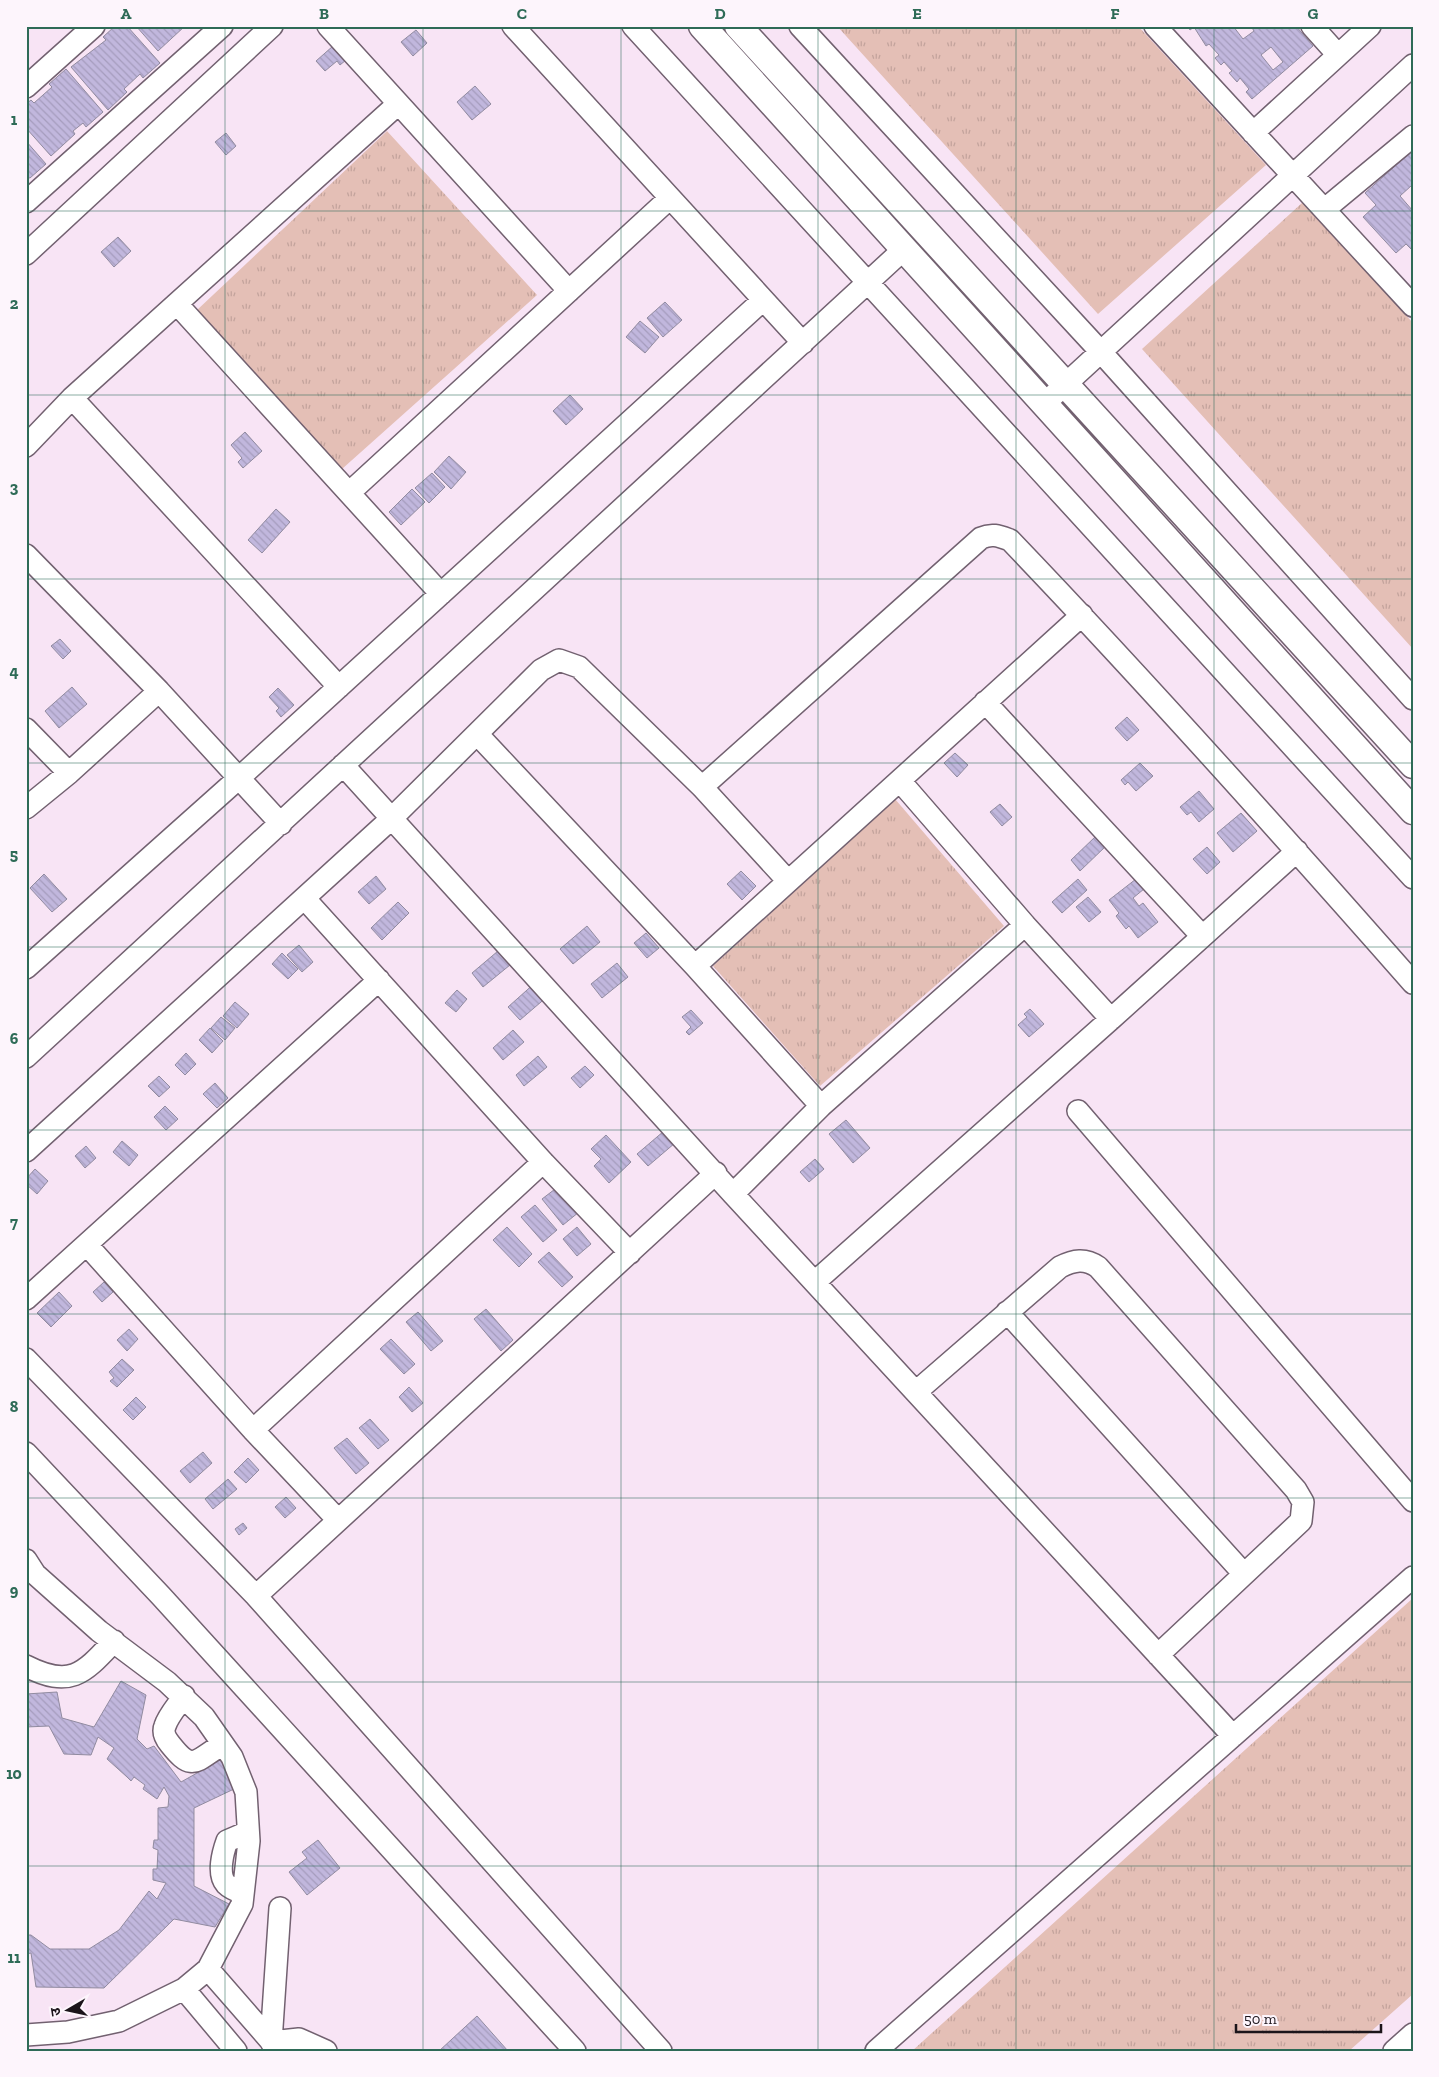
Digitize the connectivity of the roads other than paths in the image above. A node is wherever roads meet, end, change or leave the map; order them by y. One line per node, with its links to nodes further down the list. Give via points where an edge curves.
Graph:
1 (94, 26): 15 (street)
2 (222, 26): 21 (street)
3 (272, 26): 24 (street)
4 (328, 26): 16 (street)
5 (513, 26): 20 (street)
6 (633, 26): 25 (street)
7 (702, 26): 23 (street)
8 (738, 26): 32 (street)
9 (800, 26): 31 (street)
10 (1155, 26): 17 (street)
11 (1312, 26): 13 (street)
12 (1370, 26): 13 (street)
13 (1338, 55): 17 (street)
14 (1413, 65): 19 (street)
15 (29, 79)
16 (398, 104): 26 (street); 28 (street)
17 (1253, 133): 19 (street)
18 (1413, 136): 22 (street)
19 (1292, 176): 22 (street); 31 (street)
20 (670, 198): 26 (street); 27 (street)
21 (26, 202)
22 (1325, 209): 29 (street)
23 (903, 250): 25 (street); 34 (street)
24 (26, 254)
25 (869, 282): 30 (street); 57 (street)
26 (569, 291): 36 (street)
27 (763, 300): 30 (street); 38 (street)
28 (177, 304): 33 (street); 36 (street)
29 (1413, 306)
30 (803, 343): 46 (street)
31 (1100, 352): 32 (street); 42 (street)
32 (1066, 384): 34 (street); 47 (street)
33 (72, 398): 35 (street); 40 (street)
34 (1044, 404): 53 (street)
35 (26, 446)
36 (349, 493): 38 (street)
37 (26, 556): 41 (street)
38 (441, 594): 40 (street)
39 (1082, 614): 43 (street); 51 (street, via 1010,540 990,534 981,538); 56 (street)
40 (339, 687): 49 (street)
41 (159, 691): 48 (street); 49 (street)
42 (1413, 699)
43 (985, 702): 50 (street); 61 (street)
44 (26, 729): 48 (street)
45 (478, 734): 51 (street, via 541,670 559,660 568,661 579,667); 54 (street); 62 (street)
46 (343, 765): 54 (street); 55 (street)
47 (1413, 766)
48 (69, 773): 52 (street)
49 (239, 778): 55 (street); 63 (street)
50 (900, 781): 58 (street); 60 (street)
51 (702, 787): 58 (street)
52 (26, 808)
53 (1413, 811)
54 (391, 818): 59 (street); 72 (street)
55 (281, 824): 67 (street)
56 (1297, 851): 61 (street); 65 (street)
57 (1413, 878)
58 (788, 881): 62 (street)
59 (305, 899): 64 (street); 70 (street)
60 (1025, 926): 66 (street); 68 (street)
61 (1202, 936): 66 (street)
62 (695, 966): 68 (street)
63 (26, 968)
64 (379, 980): 71 (street); 74 (street)
65 (1413, 983)
66 (1111, 1019): 76 (street)
67 (26, 1057)
68 (821, 1106): 73 (street)
69 (1078, 1111): 83 (street)
70 (26, 1151)
71 (543, 1162): 75 (street); 81 (street)
72 (716, 1173): 73 (street); 75 (street)
73 (733, 1194): 76 (street)
74 (88, 1245): 77 (street); 81 (street)
75 (630, 1254): 84 (street)
76 (816, 1281): 80 (street)
77 (26, 1299)
78 (1007, 1312): 80 (street); 86 (street); 86 (street, via 1060,1267 1079,1260 1098,1267 1133,1305 1304,1502 1301,1521)
79 (26, 1359): 88 (street)
80 (917, 1391): 90 (street)
81 (253, 1430): 84 (street)
82 (26, 1453): 103 (street, via 162,1596)
83 (1413, 1501)
84 (338, 1520): 88 (street)
85 (26, 1560): 89 (street, via 35,1574)
86 (1244, 1574): 90 (street)
87 (1413, 1577): 93 (street)
88 (256, 1596): 104 (street)
89 (114, 1641): 91 (street, via 88,1670 76,1675 43,1675); 92 (street)
90 (1158, 1654): 93 (street)
91 (26, 1666)
92 (184, 1696): 94 (street); 94 (street, via 164,1726 164,1732 183,1760 197,1760)
93 (1233, 1736): 105 (street)
94 (223, 1744): 96 (street, via 246,1792 248,1832 227,1841 224,1851 224,1883 243,1894 242,1904)
95 (280, 1908): 100 (street)
96 (208, 1969): 97 (street); 100 (street)
97 (184, 1989): 99 (street, via 119,2021 68,2032); 101 (street)
98 (1413, 2034): 106 (street)
99 (26, 2035)
100 (276, 2046): 102 (street, via 299,2038)
101 (236, 2051)
102 (326, 2051)
103 (575, 2051)
104 (661, 2051)
105 (876, 2051)
106 (1394, 2051)

